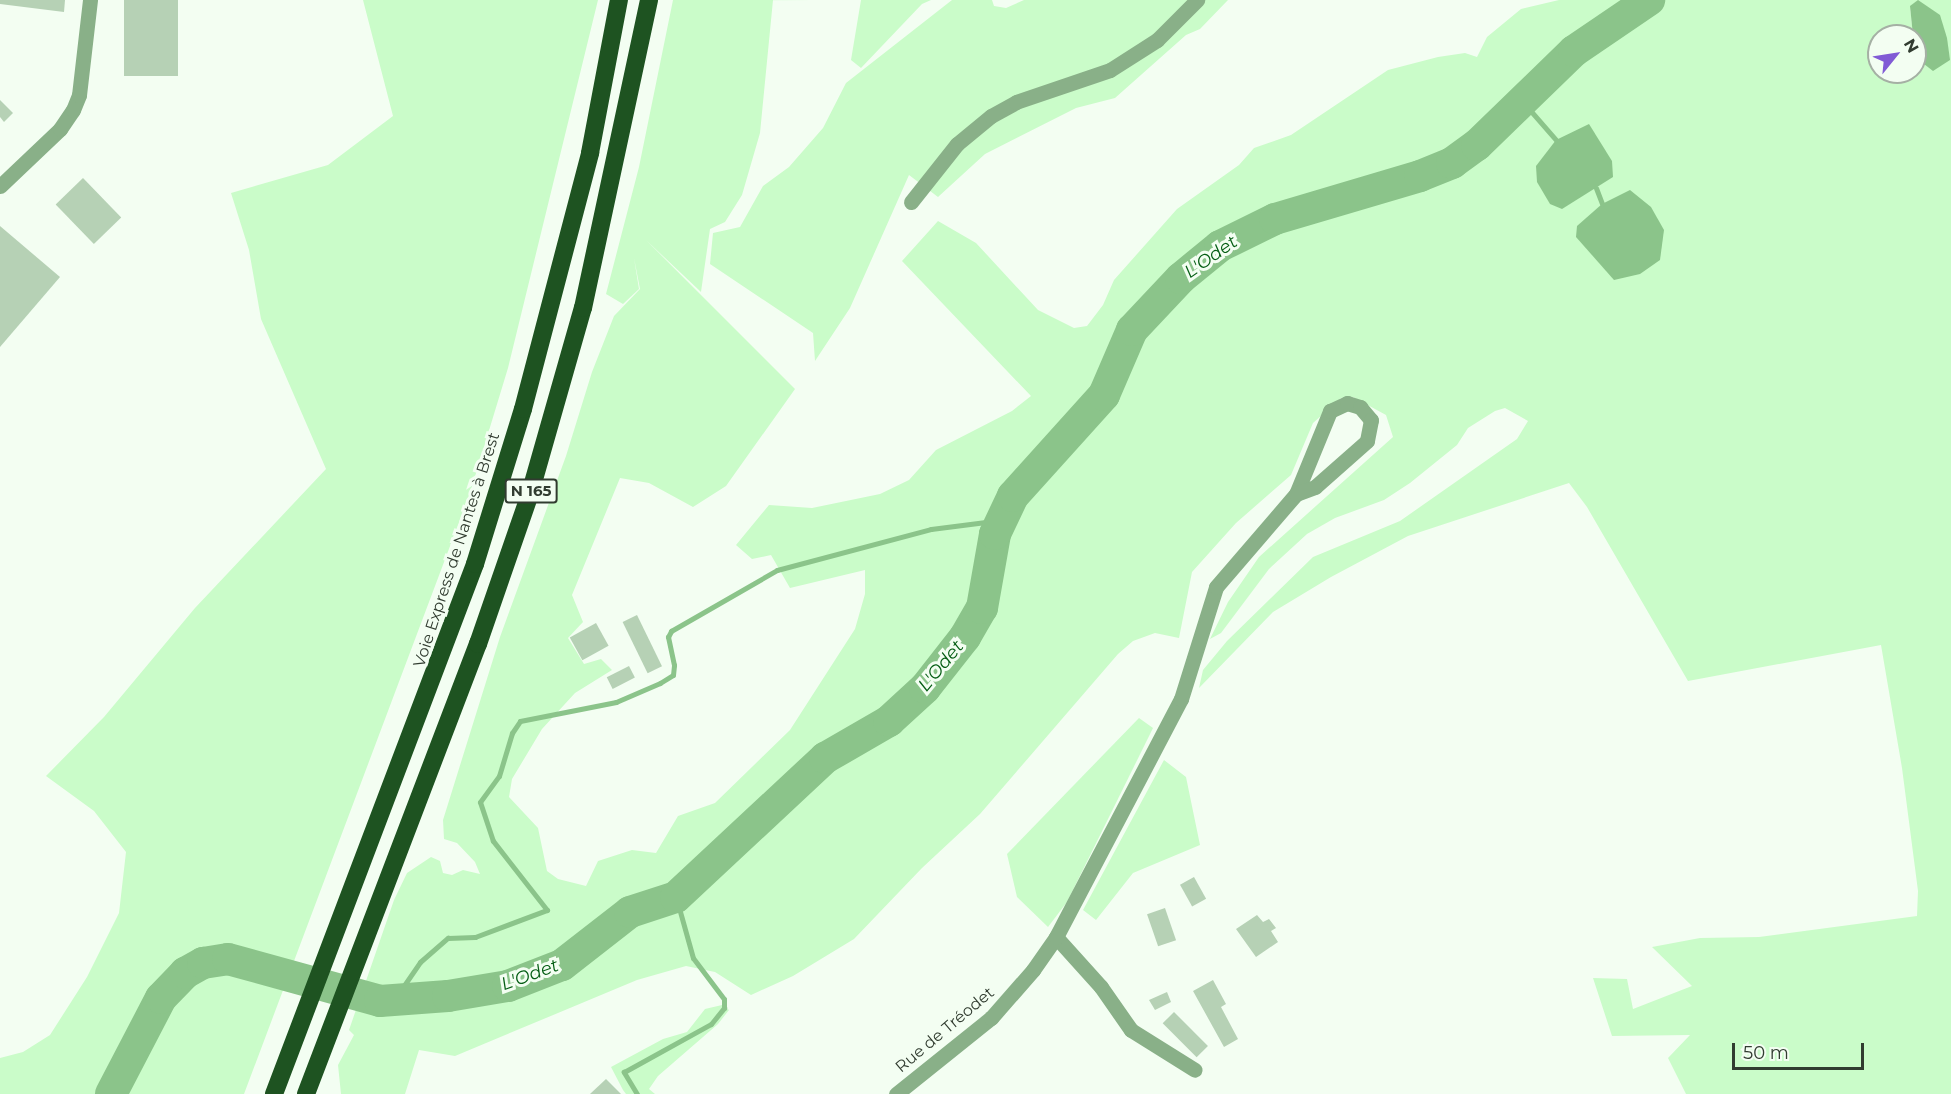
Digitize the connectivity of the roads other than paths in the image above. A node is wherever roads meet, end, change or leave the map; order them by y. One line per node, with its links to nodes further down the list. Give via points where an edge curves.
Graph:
1 (90, 0): 5 (street, via 79,94 73,110 60,129)
2 (619, 0): 10 (highway, Voie Express de Nantes à Brest / N 165, via 590,153 501,485 444,654)
3 (649, 0): 11 (highway, N 165, via 583,308 529,497 478,644)
4 (1197, 0): 6 (street, via 1157,40 1119,65 1095,78 1016,102 984,121 939,164)
5 (0, 186)
6 (911, 202)
7 (1296, 494): 7 (street, via 1330,411 1347,403 1360,407 1371,420 1367,441 1315,487); 8 (street, Rue de Tréodet, via 1216,587 1181,699)
8 (1056, 937): 9 (street, via 1101,987 1131,1030); 12 (street, Rue de Tréodet, via 1033,970 990,1018)
9 (1196, 1070)
10 (274, 1094)
11 (306, 1094)
12 (896, 1094)

